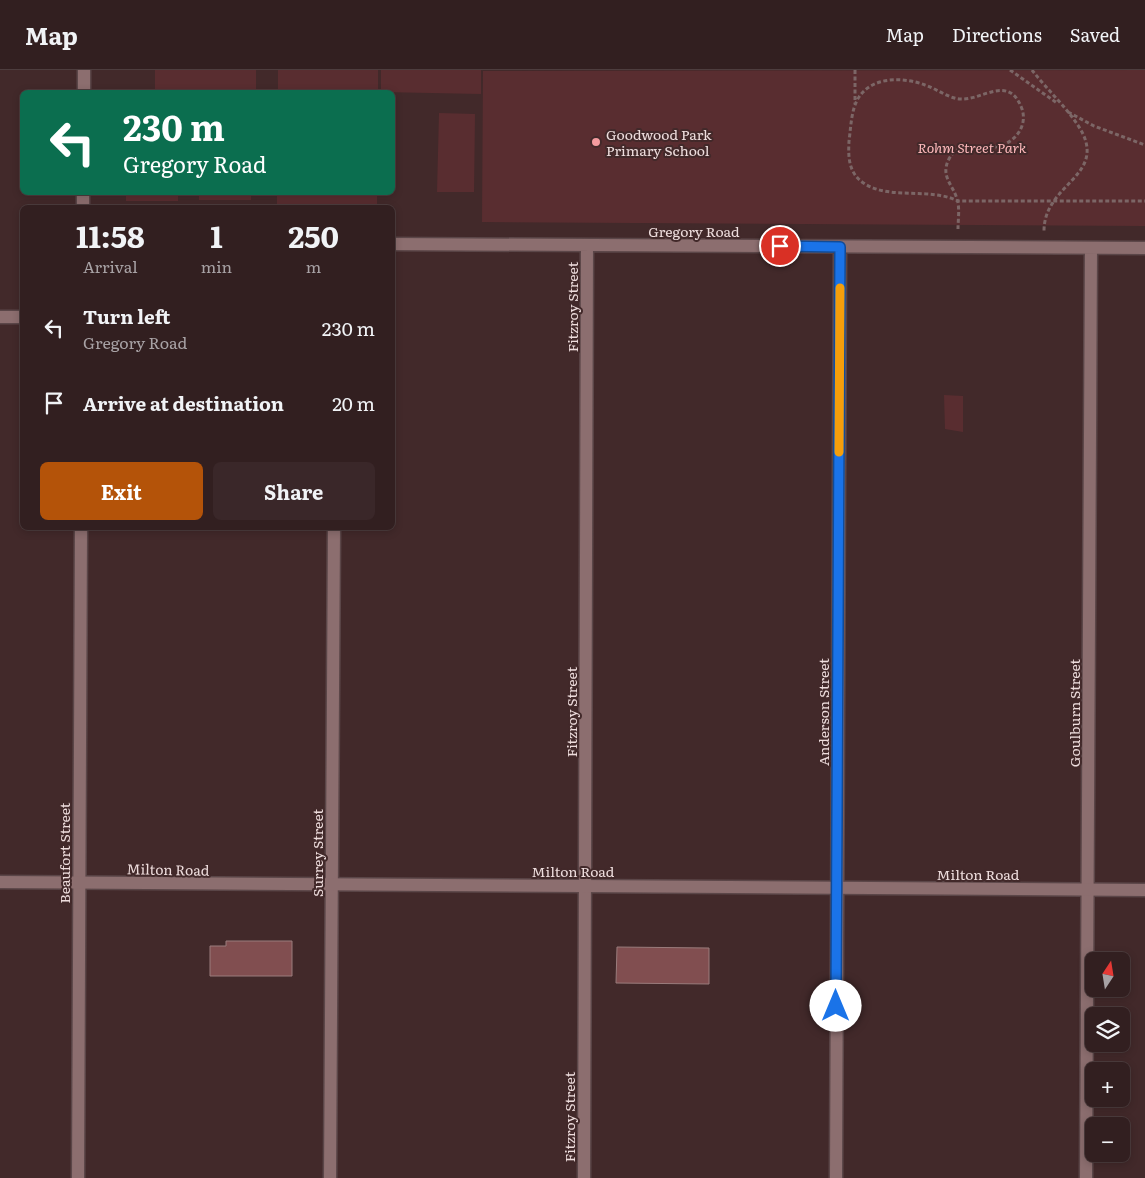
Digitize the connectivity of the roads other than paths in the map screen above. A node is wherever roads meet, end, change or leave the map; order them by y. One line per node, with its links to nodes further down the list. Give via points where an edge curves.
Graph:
1 (84, 70): 2 (street)
2 (84, 90)
3 (395, 244): 4 (street, Gregory Road)
4 (587, 245): 5 (street, Gregory Road); 15 (street, Fitzroy Street)
5 (840, 247): 6 (street, Gregory Road); 16 (street, Anderson Street)
6 (1091, 248): 7 (street, Gregory Road); 17 (street, Goulburn Street)
7 (1145, 248)
8 (0, 316): 9 (street)
9 (20, 317)
10 (80, 530): 13 (street, Beaufort Street)
11 (334, 530): 14 (street, Surrey Street)
12 (0, 882): 13 (street, Milton Road)
13 (79, 883): 14 (street, Milton Road); 19 (street, Beaufort Street)
14 (332, 885): 15 (street, Milton Road); 20 (street, Surrey Street)
15 (585, 886): 16 (street, Milton Road); 21 (street, Fitzroy Street)
16 (837, 887): 17 (street, Milton Road); 22 (street, Anderson Street)
17 (1088, 890): 18 (street, Milton Road); 23 (street, Goulburn Street)
18 (1145, 890)
19 (78, 1178)
20 (330, 1178)
21 (584, 1178)
22 (836, 1178)
23 (1086, 1178)

